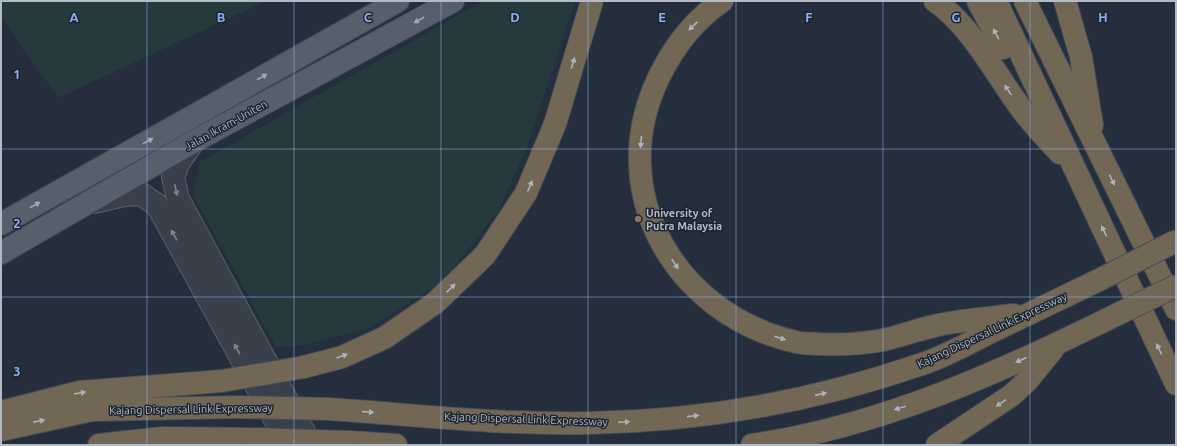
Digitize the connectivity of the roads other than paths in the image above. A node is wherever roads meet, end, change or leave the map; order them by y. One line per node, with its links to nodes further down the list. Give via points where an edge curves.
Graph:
1 (398, 1): 17 (main road, one-way to 1)
2 (453, 1): 13 (main road, Jalan Ikram-Uniten, one-way to 13)
3 (722, 1): 22 (highway, one-way to 22, via 683,36 665,65 648,99 639,165 644,202 656,235 679,270 706,297 732,316 769,334 797,343 838,345 881,340 935,326)
4 (935, 1): 15 (highway, one-way to 4, via 1023,111 989,60)
5 (978, 1): 12 (highway, one-way to 5, via 1036,108)
6 (996, 1): 12 (highway)
7 (1025, 1): 11 (highway)
8 (1041, 1): 11 (highway, via 1066,66)
9 (1065, 1): 14 (highway, via 1081,57)
10 (589, 9): 25 (highway, one-way to 10, bridge, via 80,392 222,381 304,367 342,357 384,338 435,303 485,254 526,194 555,124)
11 (1074, 100): 14 (highway)
12 (1060, 138): 15 (highway)
13 (193, 142): 16 (main road, Jalan Ikram-Uniten); 29 (street, one-way to 29, via 179,162 173,177 178,199)
14 (1095, 145): 21 (highway, one-way to 21)
15 (1078, 174): 24 (highway, one-way to 15)
16 (84, 204): 19 (main road, Jalan Ikram-Uniten); 28 (street, one-way to 16, via 158,205 141,194)
17 (1, 224)
18 (1176, 241): 22 (highway, Kajang Dispersal Link Expressway, bridge)
19 (1, 252)
20 (1176, 286): 23 (highway, bridge)
21 (1176, 309)
22 (1034, 312): 26 (highway, Kajang Dispersal Link Expressway, one-way to 22, bridge, via 92,410 237,406 588,423 714,414 772,405 829,392 924,364)
23 (1056, 345): 31 (highway, one-way to 31, via 973,382 917,403 838,428); 32 (highway, one-way to 32, via 1027,381 1012,395)
24 (1176, 384)
25 (1, 412)
26 (1, 430)
27 (99, 445): 30 (highway, bridge, via 162,438)
28 (289, 445)
29 (311, 445)
30 (396, 445)
31 (752, 445)
32 (937, 445)

